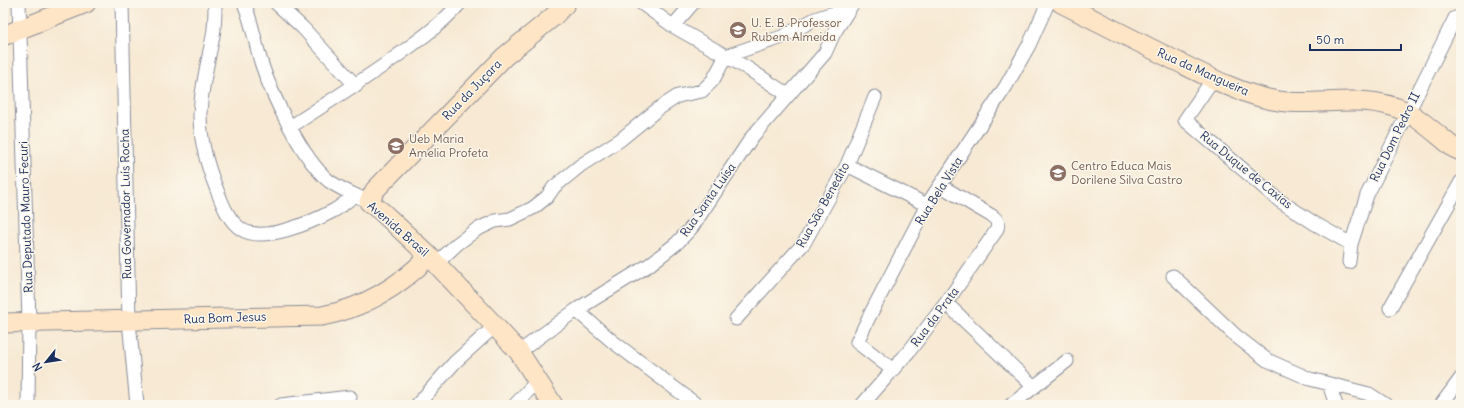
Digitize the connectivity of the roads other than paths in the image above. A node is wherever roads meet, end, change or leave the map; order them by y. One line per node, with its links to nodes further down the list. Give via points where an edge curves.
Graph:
1 (19, 3): 16 (street, Rua Deputado Mauro Fecuri)
2 (86, 3): 16 (street)
3 (122, 3): 39 (street, Rua Governador Luís Rocha)
4 (216, 3): 29 (street, via 202,98 200,133 206,162 232,221 241,230 269,235 294,228)
5 (244, 3): 24 (street, Avenida Brasil, via 261,63)
6 (276, 3): 20 (street, via 303,28)
7 (460, 3): 20 (street, via 433,30)
8 (566, 3): 29 (street, Rua da Juçara, via 504,57 375,190)
9 (641, 3): 15 (street)
10 (693, 3): 15 (street)
11 (1048, 3): 28 (street, Rua Bela Vista, via 1029,45 1006,86)
12 (1061, 3): 19 (street, Rua da Mangueira)
13 (850, 8): 18 (street, via 816,19 782,37); 21 (street, Rua Santa Luísa, via 825,53)
14 (1455, 18): 23 (street, Rua Dom Pedro II)
15 (673, 26): 18 (street)
16 (20, 29): 17 (street); 40 (street, Rua Deputado Mauro Fecuri)
17 (3, 36)
18 (726, 56): 21 (street); 32 (street, via 713,80 702,91 678,96 643,119 620,140 581,165 532,208 510,219 495,221 476,230)
19 (1212, 78): 23 (street, Rua da Mangueira, via 1268,99 1289,102 1369,101); 31 (street, Rua Duque de Caxias, via 1185,120 1280,201)
20 (356, 86): 24 (street)
21 (788, 95): 37 (street, Rua Santa Luísa, via 752,137 692,227 677,243 649,266)
22 (875, 97): 26 (street, Rua São Benedito)
23 (1407, 112): 25 (street, Rua da Mangueira); 31 (street, Rua Dom Pedro II, via 1367,195)
24 (290, 127): 29 (street, Avenida Brasil, via 315,166 329,180)
25 (1461, 151)
26 (846, 165): 30 (street); 38 (street, Rua São Benedito, via 804,243)
27 (1461, 182): 36 (street)
28 (941, 186): 30 (street, Rua Bela Vista); 35 (street, Rua da Prata, via 998,222 996,231)
29 (362, 198): 32 (street, Avenida Brasil, via 382,212)
30 (927, 205): 45 (street, Rua Bela Vista, via 857,342)
31 (1351, 244): 33 (street, Rua Dom Pedro II)
32 (433, 260): 39 (street, Rua Bom Jesus, via 378,296 333,314); 42 (street, Avenida Brasil)
33 (1349, 262)
34 (1173, 276): 48 (street, via 1236,336 1267,360 1310,379)
35 (946, 303): 45 (street, Rua da Prata); 49 (street)
36 (1390, 308)
37 (576, 310): 43 (street, Rua Santa Luísa); 57 (street)
38 (736, 319)
39 (129, 321): 40 (street, Rua Bom Jesus); 52 (street, Rua Governador Luís Rocha)
40 (29, 322): 41 (street, Rua Bom Jesus); 51 (street, Rua Deputado Mauro Fecuri)
41 (3, 323)
42 (495, 326): 43 (street, Avenida Brasil); 54 (street, via 455,362)
43 (519, 352): 47 (street, Avenida Brasil)
44 (1068, 361): 49 (street)
45 (893, 370): 58 (street, Rua da Prata)
46 (1461, 378): 62 (street)
47 (538, 380): 55 (street); 56 (street, Avenida Brasil)
48 (1329, 384): 60 (street); 61 (street, via 1369,394)
49 (1034, 386): 59 (street)
50 (350, 397): 53 (street)
51 (28, 405)
52 (136, 405)
53 (281, 405)
54 (417, 405)
55 (515, 405)
56 (553, 405)
57 (697, 405)
58 (862, 405)
59 (1011, 405)
60 (1335, 405)
61 (1386, 405)
62 (1441, 405)

